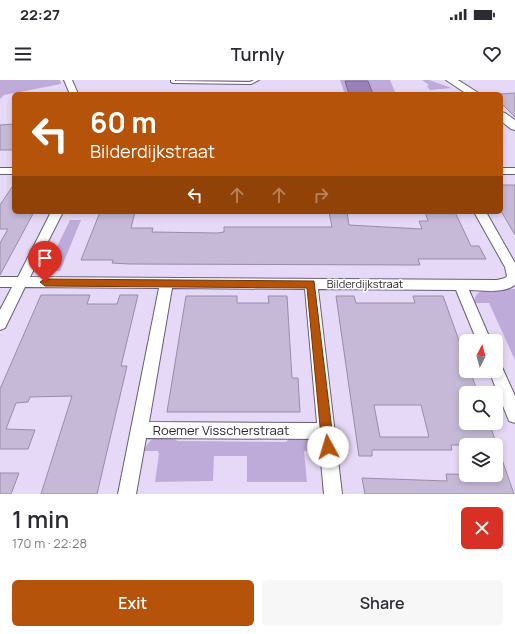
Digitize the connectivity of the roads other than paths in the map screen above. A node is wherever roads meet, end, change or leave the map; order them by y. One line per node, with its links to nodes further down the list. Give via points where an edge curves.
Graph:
1 (68, 80): 5 (street)
2 (173, 80): 3 (lane, via 187,84 251,83)
3 (257, 80)
4 (451, 80): 6 (street)
5 (73, 92)
6 (472, 92)
7 (503, 117): 8 (street)
8 (515, 126)
9 (0, 171): 10 (street)
10 (12, 171)
11 (503, 171): 12 (street)
12 (515, 171)
13 (56, 214): 17 (street)
14 (481, 214): 15 (street, via 511,267)
15 (513, 281): 20 (street, Bilderdijkstraat, via 497,285)
16 (0, 282): 17 (street, Bilderdijkstraat)
17 (21, 282): 18 (street, Bilderdijkstraat); 21 (street)
18 (167, 283): 19 (street, Bilderdijkstraat); 25 (street, Roemer Visscherstraat)
19 (311, 284): 20 (street, Bilderdijkstraat); 26 (street)
20 (460, 285): 22 (street)
21 (0, 324)
22 (481, 334)
23 (499, 378): 24 (street)
24 (515, 415)
25 (139, 430): 26 (street, Roemer Visscherstraat); 27 (street, Roemer Visscherstraat)
26 (327, 431): 28 (street)
27 (127, 494)
28 (333, 494)

